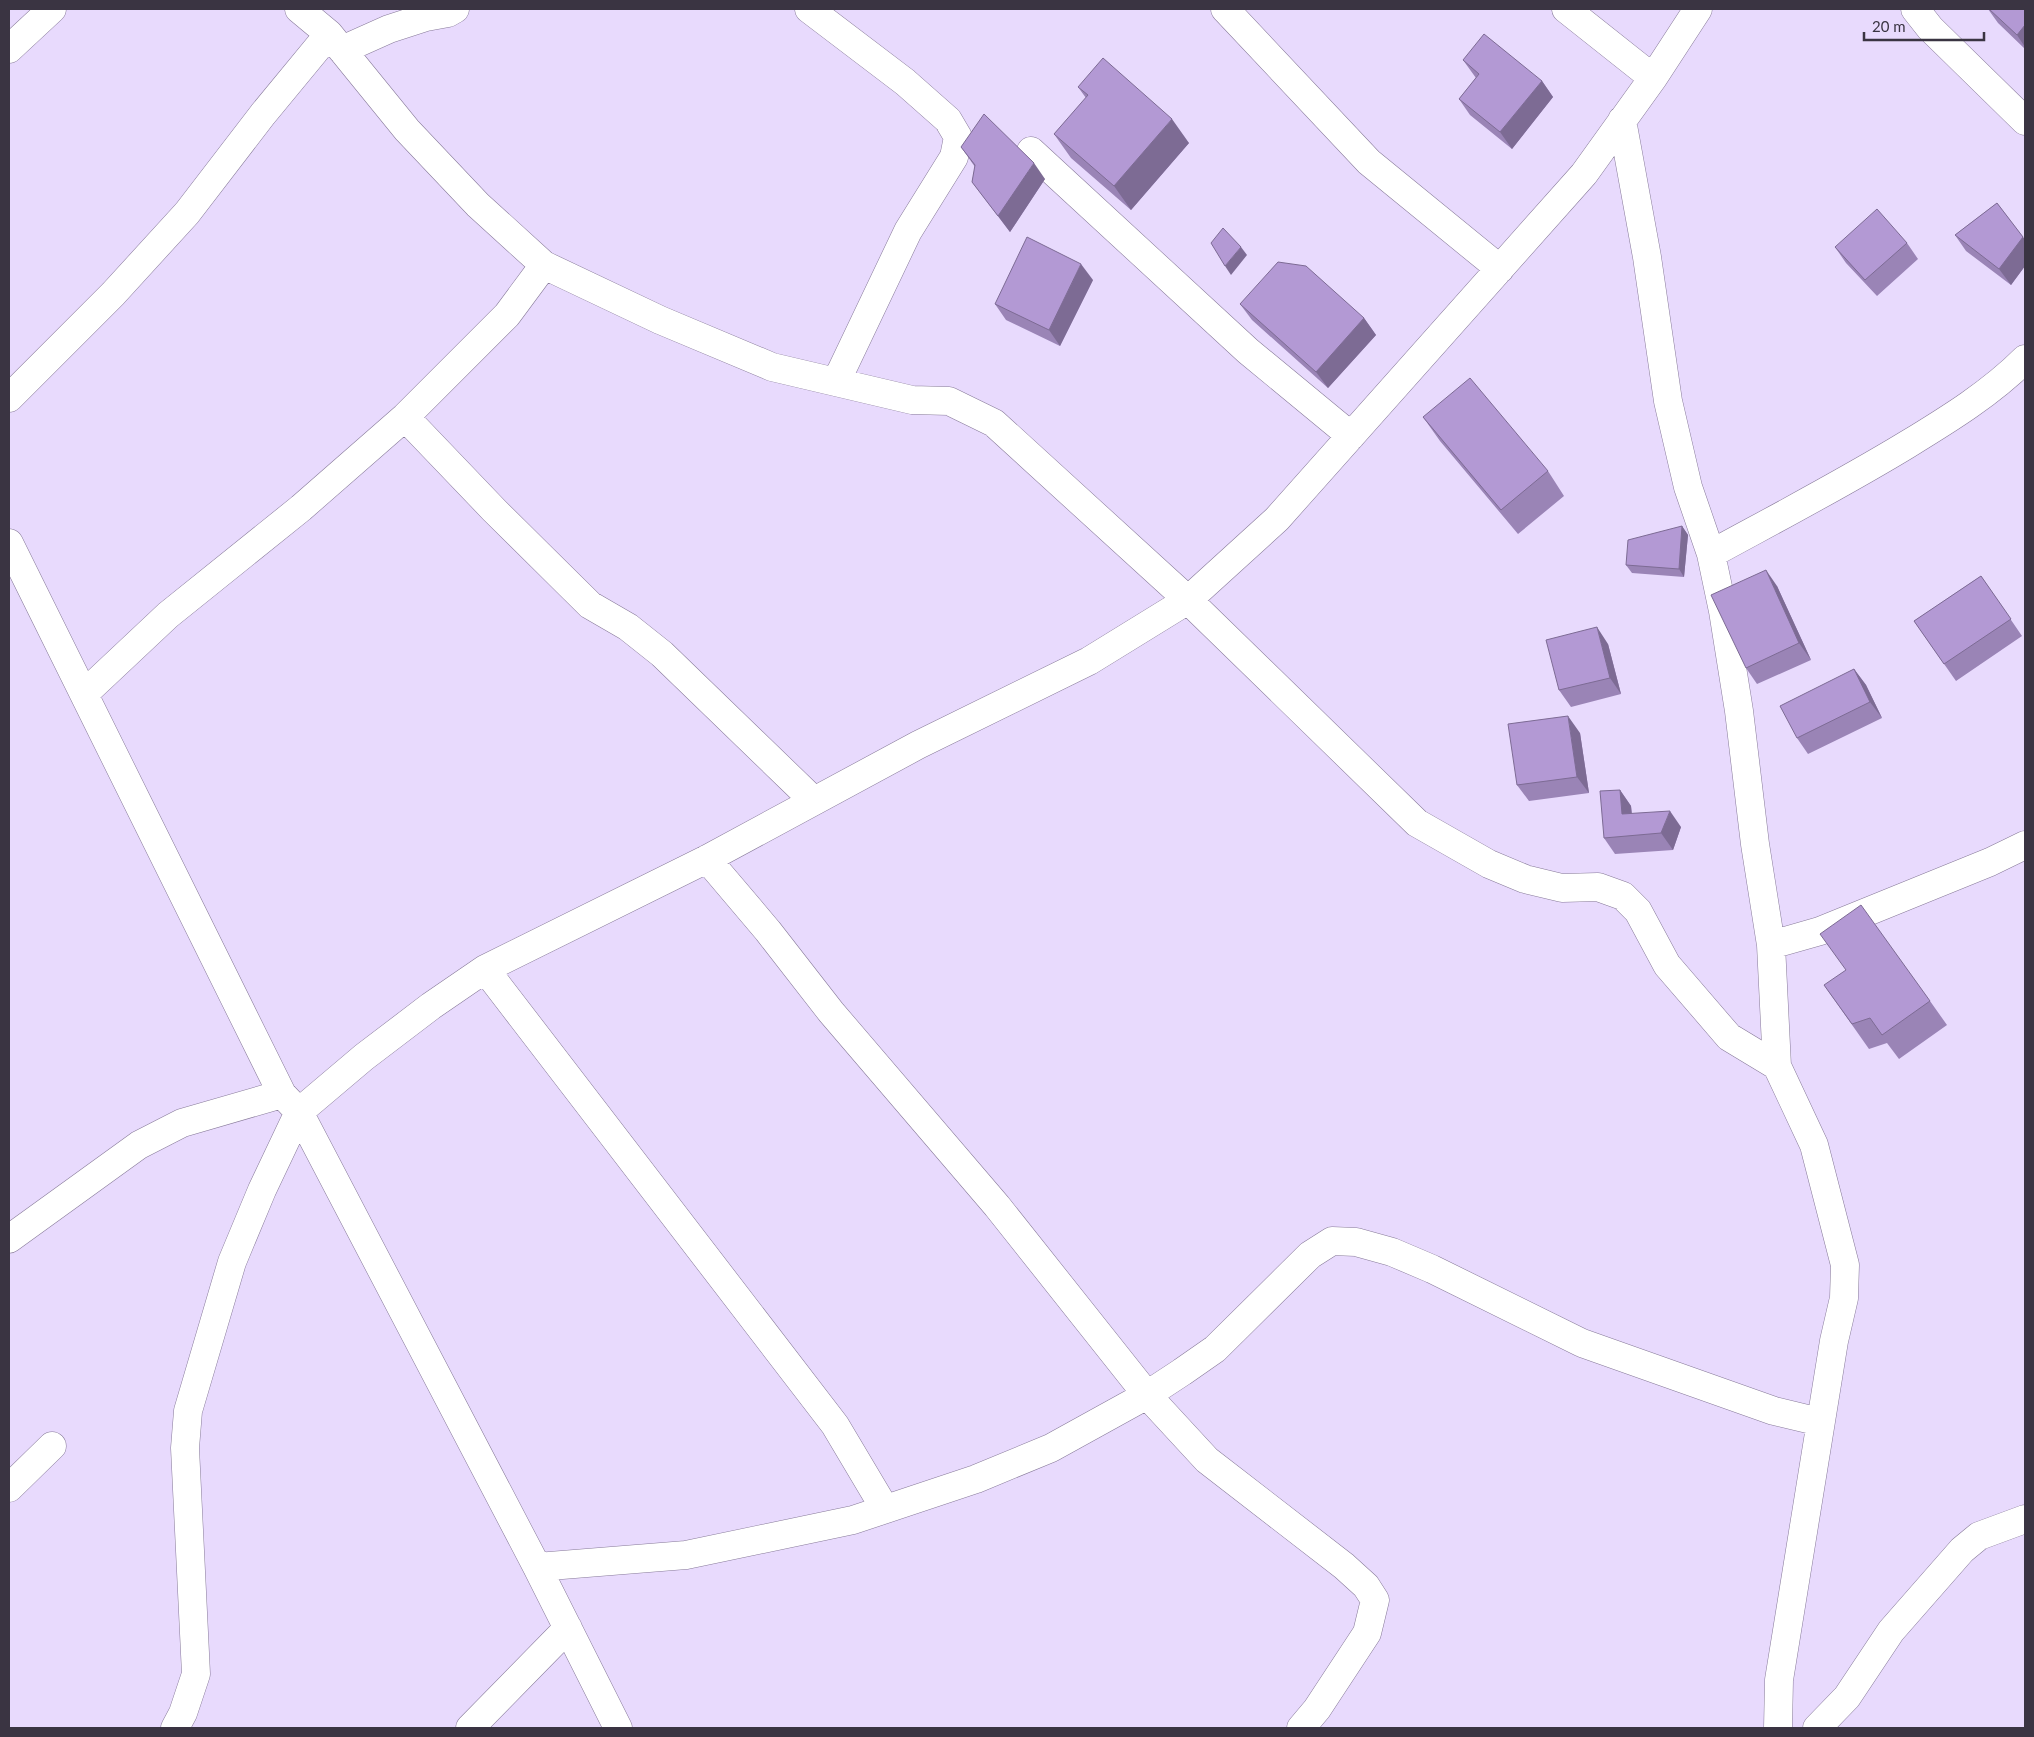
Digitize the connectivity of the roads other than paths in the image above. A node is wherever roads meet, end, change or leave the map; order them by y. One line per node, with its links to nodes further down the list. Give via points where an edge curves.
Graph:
1 (52, 9): 10 (street)
2 (299, 9): 9 (street)
3 (455, 9): 9 (street)
4 (809, 9): 18 (street, via 905,82 948,120 958,137 954,157 908,231)
5 (1224, 9): 16 (street, via 1369,162)
6 (1566, 9): 11 (street)
7 (1698, 9): 11 (street)
8 (1915, 9): 13 (street, via 1930,28)
9 (335, 42): 15 (street, via 407,130 478,205); 19 (street, via 262,114 187,213 113,294)
10 (9, 49)
11 (1653, 78): 12 (street)
12 (1622, 120): 16 (street, via 1584,174); 23 (street, via 1647,256 1668,401 1688,488)
13 (2025, 121)
14 (1032, 151): 21 (street, via 1248,352)
15 (544, 266): 18 (street, via 772,367); 20 (street, via 507,315)
16 (1500, 269): 21 (street)
17 (2025, 359): 23 (street, via 1952,417 1885,458)
18 (836, 382): 24 (street, via 912,400 949,401 994,423)
19 (9, 398)
20 (405, 417): 25 (street, via 300,508 168,615); 26 (street, via 590,605 628,627 662,654)
21 (1351, 436): 24 (street, via 1277,519)
22 (9, 543): 25 (street)
23 (1711, 554): 29 (street, via 1739,711)
24 (1188, 600): 26 (street, via 1089,661 918,745); 31 (street, via 1418,823 1488,864 1525,880 1562,888 1598,888 1623,896 1638,911 1667,965 1729,1037)
25 (85, 693): 32 (street)
26 (814, 801): 28 (street)
27 (2025, 845): 29 (street, via 1820,931)
28 (707, 859): 30 (street); 34 (street, via 831,1012 997,1206)
29 (1771, 944): 31 (street)
30 (485, 969): 32 (street, via 364,1057); 38 (street, via 835,1425)
31 (1777, 1066): 35 (street, via 1814,1145 1845,1264 1844,1298)
32 (291, 1103): 33 (street, via 182,1123 139,1145); 40 (street); 42 (street, via 262,1190 232,1262 188,1410 185,1448 196,1674)
33 (9, 1239)
34 (1147, 1395): 35 (street, via 1215,1349 1310,1255 1332,1241 1356,1242 1392,1252 1582,1343 1774,1411); 38 (street, via 1051,1448 976,1479); 45 (street, via 1207,1460 1344,1566 1366,1586 1375,1600 1367,1633)
35 (1820, 1422): 46 (street, via 1778,1680)
36 (52, 1446): 37 (street)
37 (9, 1488)
38 (885, 1509): 40 (street, via 852,1520 686,1555)
39 (2025, 1519): 47 (street, via 1979,1536 1962,1550 1891,1631 1847,1697)
40 (537, 1567): 41 (street)
41 (568, 1628): 43 (street); 44 (street)
42 (175, 1728)
43 (470, 1728)
44 (618, 1728)
45 (1301, 1728)
46 (1778, 1728)
47 (1817, 1728)

